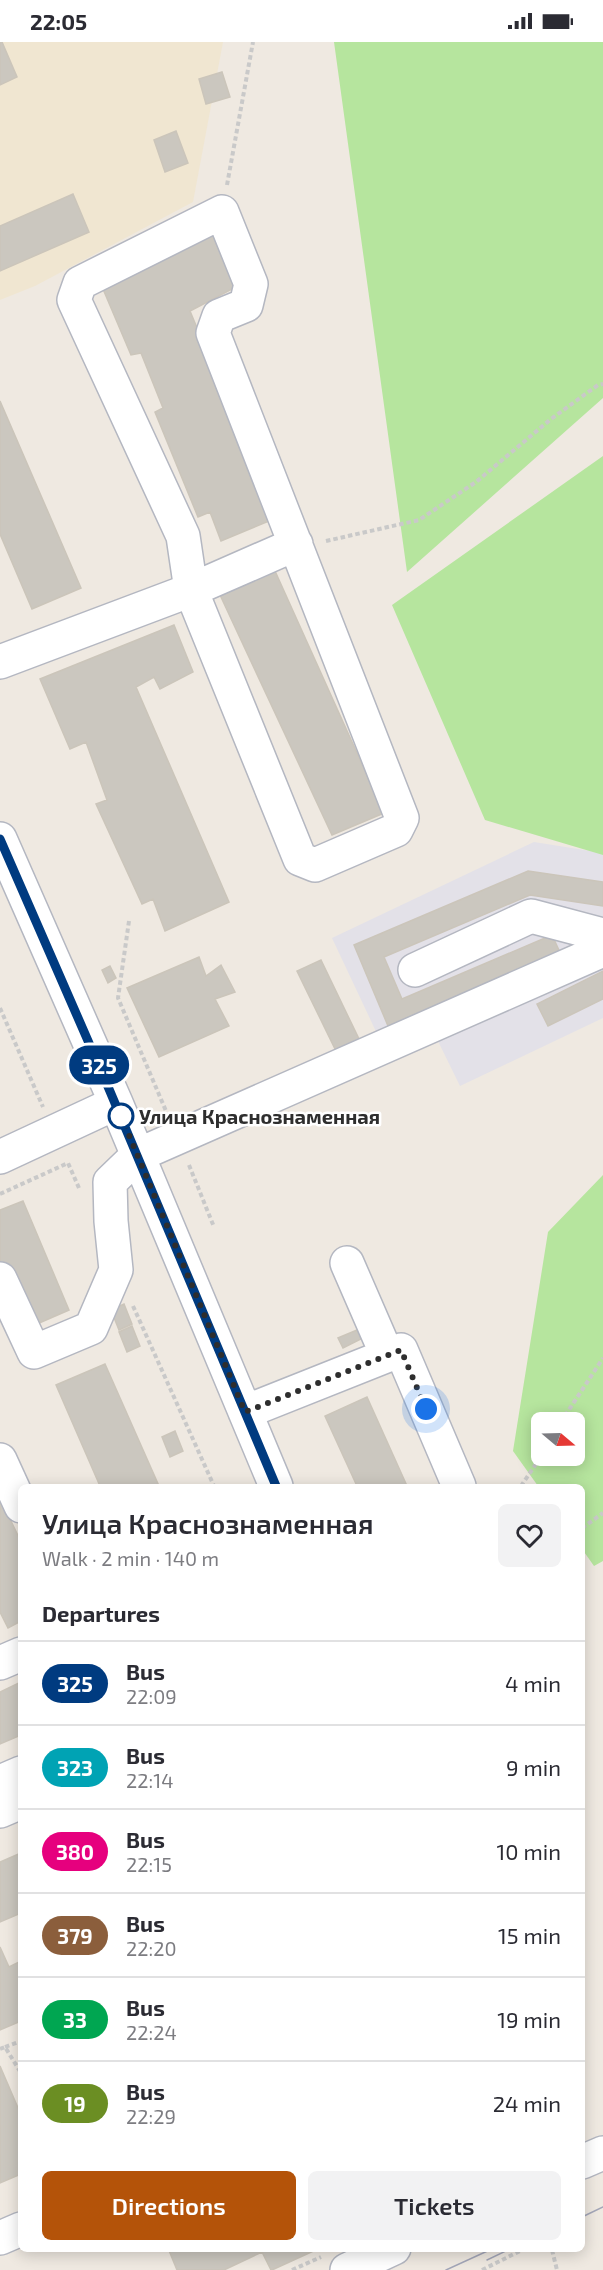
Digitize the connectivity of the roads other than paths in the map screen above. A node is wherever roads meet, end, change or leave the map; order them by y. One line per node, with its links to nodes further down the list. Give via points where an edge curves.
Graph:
1 (296, 544): 2 (street); 2 (street, via 402,818 396,830 315,865 300,859); 2 (street, via 213,333 219,316 246,305 251,284 222,212 80,283 74,300 183,536)
2 (191, 590): 3 (street)
3 (0, 662)
4 (0, 839): 8 (street)
5 (603, 935): 7 (street, via 531,916)
6 (603, 950): 9 (street)
7 (415, 970)
8 (116, 1103): 9 (street); 10 (street)
9 (138, 1155): 12 (street, via 110,1182 116,1270 91,1328 34,1352); 14 (street)
10 (0, 1157)
11 (348, 1263): 13 (street)
12 (0, 1279)
13 (387, 1356): 14 (street); 17 (street, via 401,1350)
14 (245, 1412): 16 (street)
15 (0, 1460): 18 (street)
16 (275, 1484)
17 (458, 1484)
18 (18, 1499)
19 (18, 1655): 20 (street)
20 (0, 1663)
21 (18, 1774): 22 (street)
22 (0, 1782)
23 (18, 1803): 24 (street)
24 (0, 1811)
25 (18, 2230): 26 (street)
26 (0, 2238)
27 (377, 2252): 28 (street)
28 (339, 2261)

